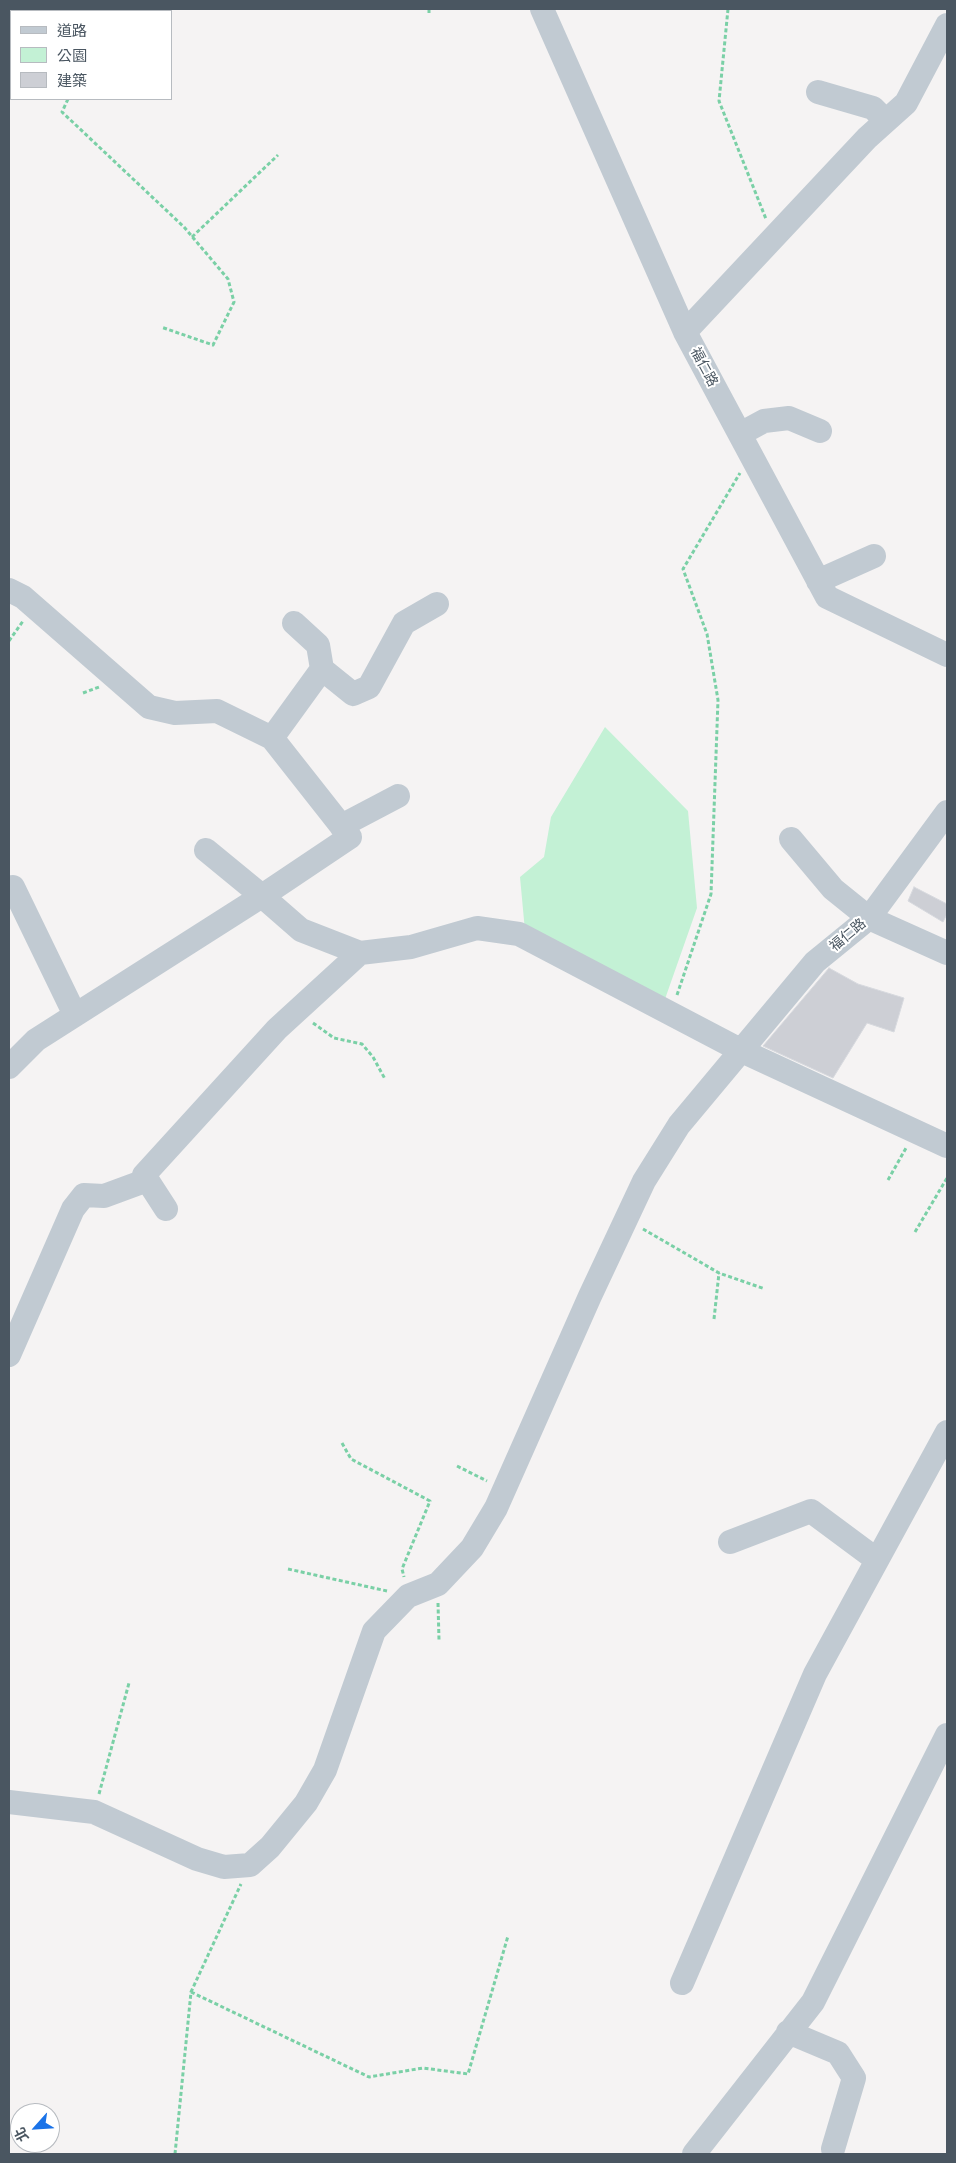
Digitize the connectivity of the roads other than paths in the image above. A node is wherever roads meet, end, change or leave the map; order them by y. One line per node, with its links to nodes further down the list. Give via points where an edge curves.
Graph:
1 (542, 9): 5 (street, 福仁路)
2 (947, 25): 4 (street, via 906,103)
3 (818, 92): 4 (street, via 873,108)
4 (886, 121): 5 (street)
5 (685, 332): 7 (street, 福仁路)
6 (820, 431): 7 (street, via 789,418 764,421)
7 (746, 444): 9 (street, 福仁路)
8 (874, 556): 9 (street)
9 (818, 581): 13 (street, 福仁路, via 827,597)
10 (9, 590): 15 (street, via 23,596 149,707 175,713 217,711)
11 (437, 604): 14 (street, via 404,623 369,687 353,694)
12 (294, 623): 14 (street, via 318,645)
13 (947, 655)
14 (322, 669): 15 (street)
15 (272, 738): 18 (street)
16 (398, 796): 18 (street)
17 (947, 812): 23 (street, 福仁路)
18 (341, 826): 22 (street, via 350,837)
19 (791, 839): 23 (street, via 834,889)
20 (206, 850): 22 (street)
21 (13, 887): 26 (street)
22 (262, 896): 24 (street, via 301,930); 26 (street)
23 (869, 918): 25 (street); 27 (street, 福仁路, via 815,962)
24 (360, 953): 27 (street, via 411,947 476,928 519,934); 30 (street, via 264,1043)
25 (947, 953)
26 (75, 1015): 28 (street, via 36,1040)
27 (742, 1051): 29 (street); 37 (street, 福仁路, via 678,1125 644,1181 496,1508 472,1548 438,1584 408,1596 374,1631 325,1770 306,1804 270,1847 250,1865 224,1867 197,1859 94,1812)
28 (9, 1067)
29 (947, 1146)
30 (144, 1175): 31 (street); 32 (street, via 142,1182 104,1196 84,1195 72,1209)
31 (166, 1209)
32 (9, 1355)
33 (947, 1432): 35 (street)
34 (730, 1542): 35 (street, via 811,1511)
35 (877, 1560): 38 (street, via 815,1674)
36 (947, 1735): 39 (street, via 813,2002)
37 (9, 1802)
38 (682, 1983)
39 (788, 2032): 40 (street, via 838,2053 854,2078); 41 (street)
40 (834, 2149)
41 (694, 2154)

